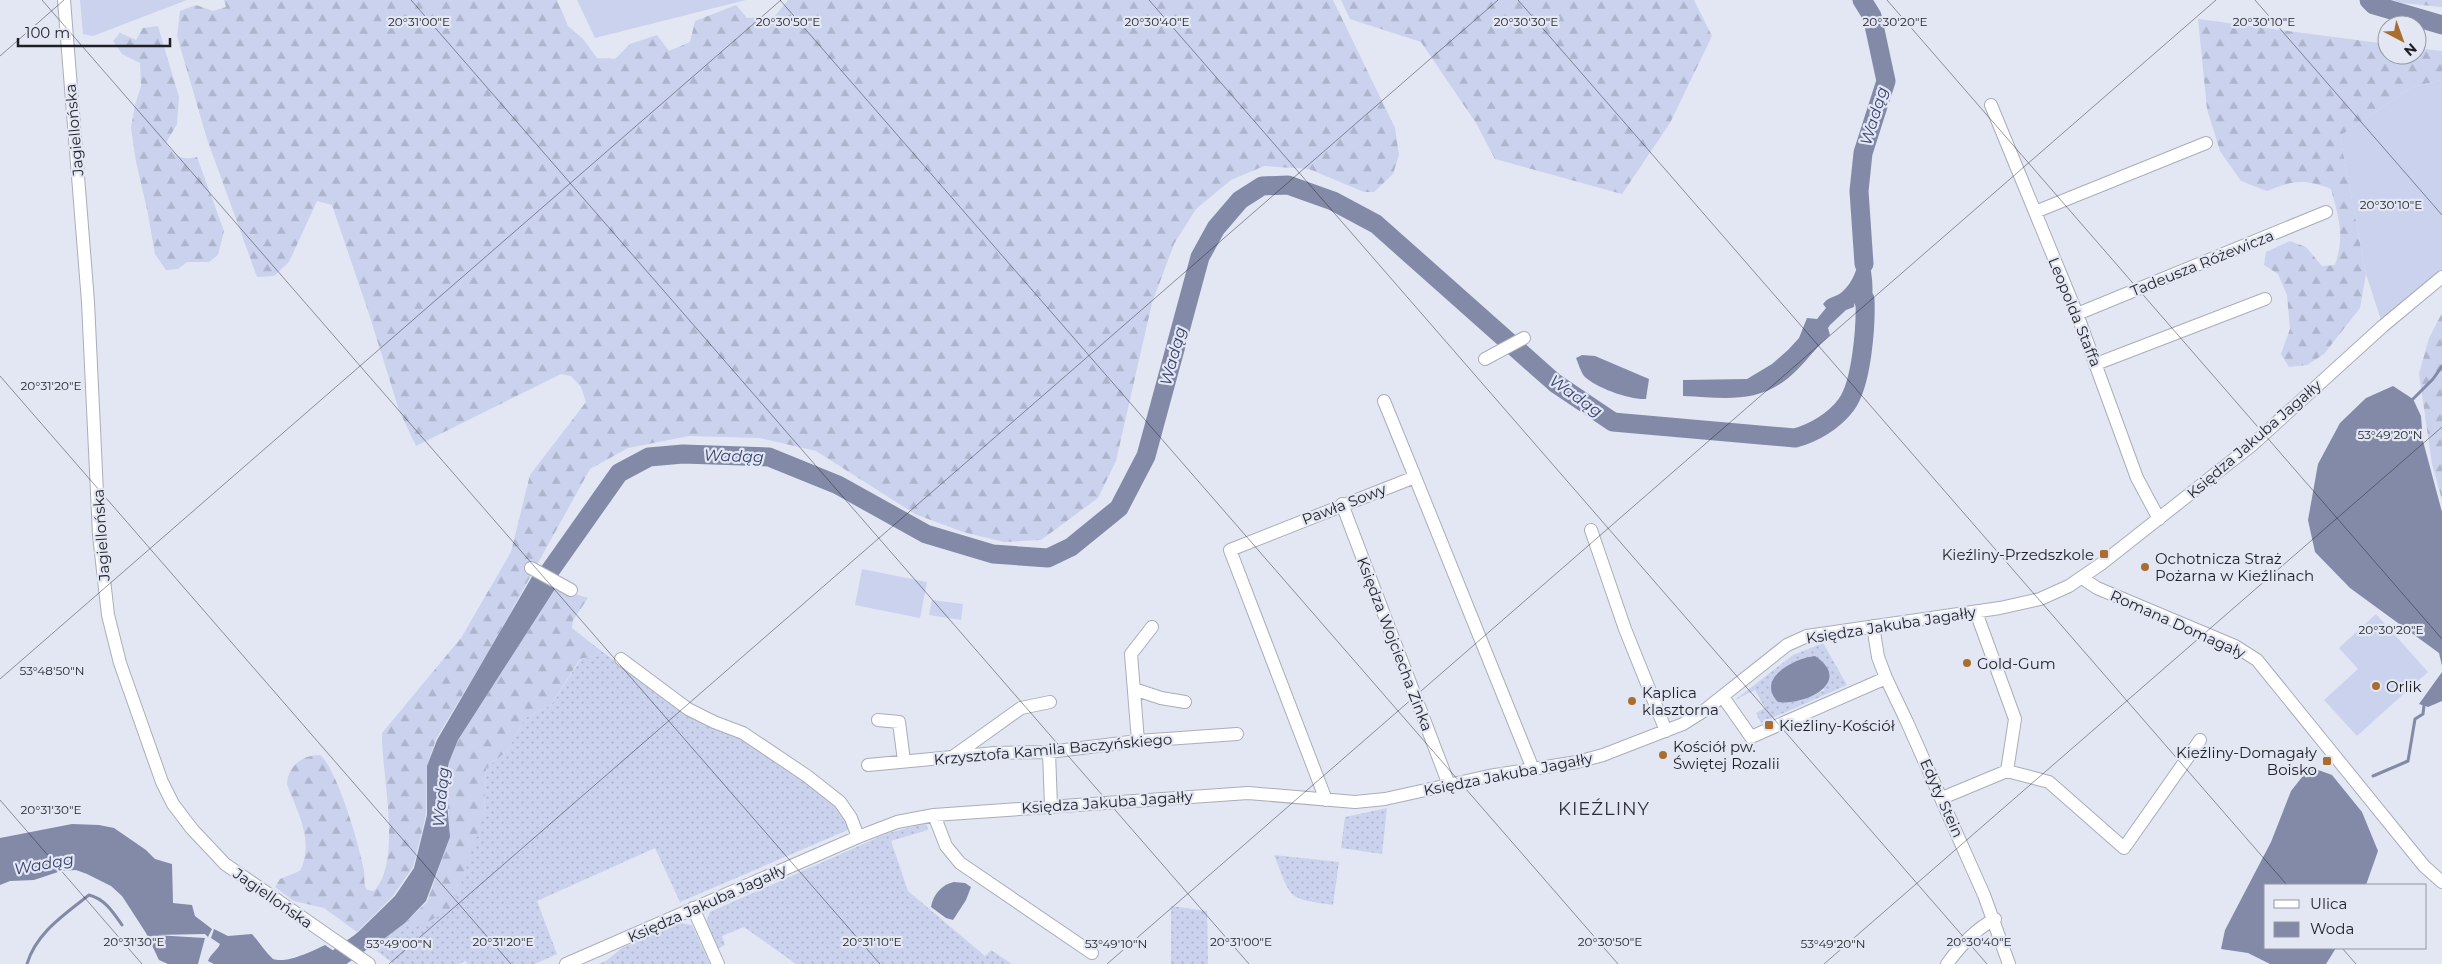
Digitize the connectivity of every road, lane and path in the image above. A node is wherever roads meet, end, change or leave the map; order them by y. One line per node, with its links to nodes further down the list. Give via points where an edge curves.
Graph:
1 (64, 0): 52 (street, Jagiellońska, via 88,302 99,534 108,615 120,663 162,782 182,817 225,864)
2 (1990, 105): 4 (street, Leopolda Staffa)
3 (2206, 143): 4 (street)
4 (2035, 212): 8 (street, Leopolda Staffa)
5 (2326, 212): 8 (street, Tadeusza Różewicza)
6 (2442, 277): 15 (street, Księdza Jakuba Jagałły, via 2252,445)
7 (2265, 300): 11 (street)
8 (2077, 314): 11 (street, Leopolda Staffa)
9 (1524, 338): 10 (street)
10 (1485, 359)
11 (2096, 364): 15 (street, Leopolda Staffa, via 2137,478)
12 (1384, 401): 13 (street)
13 (1415, 477): 14 (street, Pawła Sowy); 40 (street)
14 (1342, 504): 42 (street, Księdza Wojciecha Zinka); 44 (street, Pawła Sowy, via 1230,550)
15 (2159, 520): 18 (street, Księdza Jakuba Jagałły)
16 (1591, 530): 30 (street, via 1625,629)
17 (531, 568): 19 (street)
18 (2082, 578): 20 (street, Księdza Jakuba Jagałły, via 2040,599); 48 (street, Romana Domagały, via 2097,588 2235,646 2257,660 2424,866)
19 (571, 590)
20 (1976, 612): 22 (street, Księdza Jakuba Jagałły); 41 (street, via 2015,719)
21 (1152, 626): 25 (street, via 1131,654)
22 (1874, 626): 24 (street, Edyty Stein, via 1878,657); 26 (street, Księdza Jakuba Jagałły, via 1807,636 1787,645)
23 (621, 659): 47 (street, via 688,709 743,733 807,776 840,802)
24 (1886, 678): 26 (street, via 1751,737); 43 (street, Edyty Stein)
25 (1134, 689): 28 (street); 34 (street)
26 (1723, 697): 30 (street, Księdza Jakuba Jagałły, via 1683,724)
27 (1050, 702): 31 (street, via 1020,708)
28 (1185, 702)
29 (878, 720): 38 (street, via 899,722)
30 (1666, 731): 40 (street, Księdza Jakuba Jagałły, via 1603,755)
31 (987, 732): 36 (street); 37 (street)
32 (1237, 734): 34 (street, Krzysztofa Kamila Baczyńskiego)
33 (2200, 740): 41 (street, via 2124,848 2049,782)
34 (1138, 741): 35 (street, Krzysztofa Kamila Baczyńskiego)
35 (1049, 752): 36 (street, Krzysztofa Kamila Baczyńskiego); 45 (street)
36 (995, 753): 37 (street, Krzysztofa Kamila Baczyńskiego)
37 (954, 756): 38 (street, Krzysztofa Kamila Baczyńskiego)
38 (904, 761): 39 (street, Krzysztofa Kamila Baczyńskiego)
39 (868, 764)
40 (1533, 769): 42 (street, Księdza Jakuba Jagałły)
41 (2007, 771): 43 (street)
42 (1449, 785): 44 (street, Księdza Jakuba Jagałły, via 1384,799)
43 (1942, 798): 50 (street, Edyty Stein)
44 (1326, 800): 45 (street, Księdza Jakuba Jagałły, via 1248,792)
45 (1051, 806): 46 (street, Księdza Jakuba Jagałły)
46 (934, 815): 47 (street, Księdza Jakuba Jagałły, via 897,822); 51 (street, via 946,846 960,863)
47 (858, 836): 49 (street, Księdza Jakuba Jagałły)
48 (2442, 882)
49 (693, 908): 53 (street, Księdza Jakuba Jagałły); 54 (street)
50 (1995, 919): 55 (street, via 1957,950); 56 (street, Edyty Stein)
51 (1092, 953)
52 (369, 964)
53 (566, 964)
54 (718, 964)
55 (1948, 964)
56 (2009, 964)

